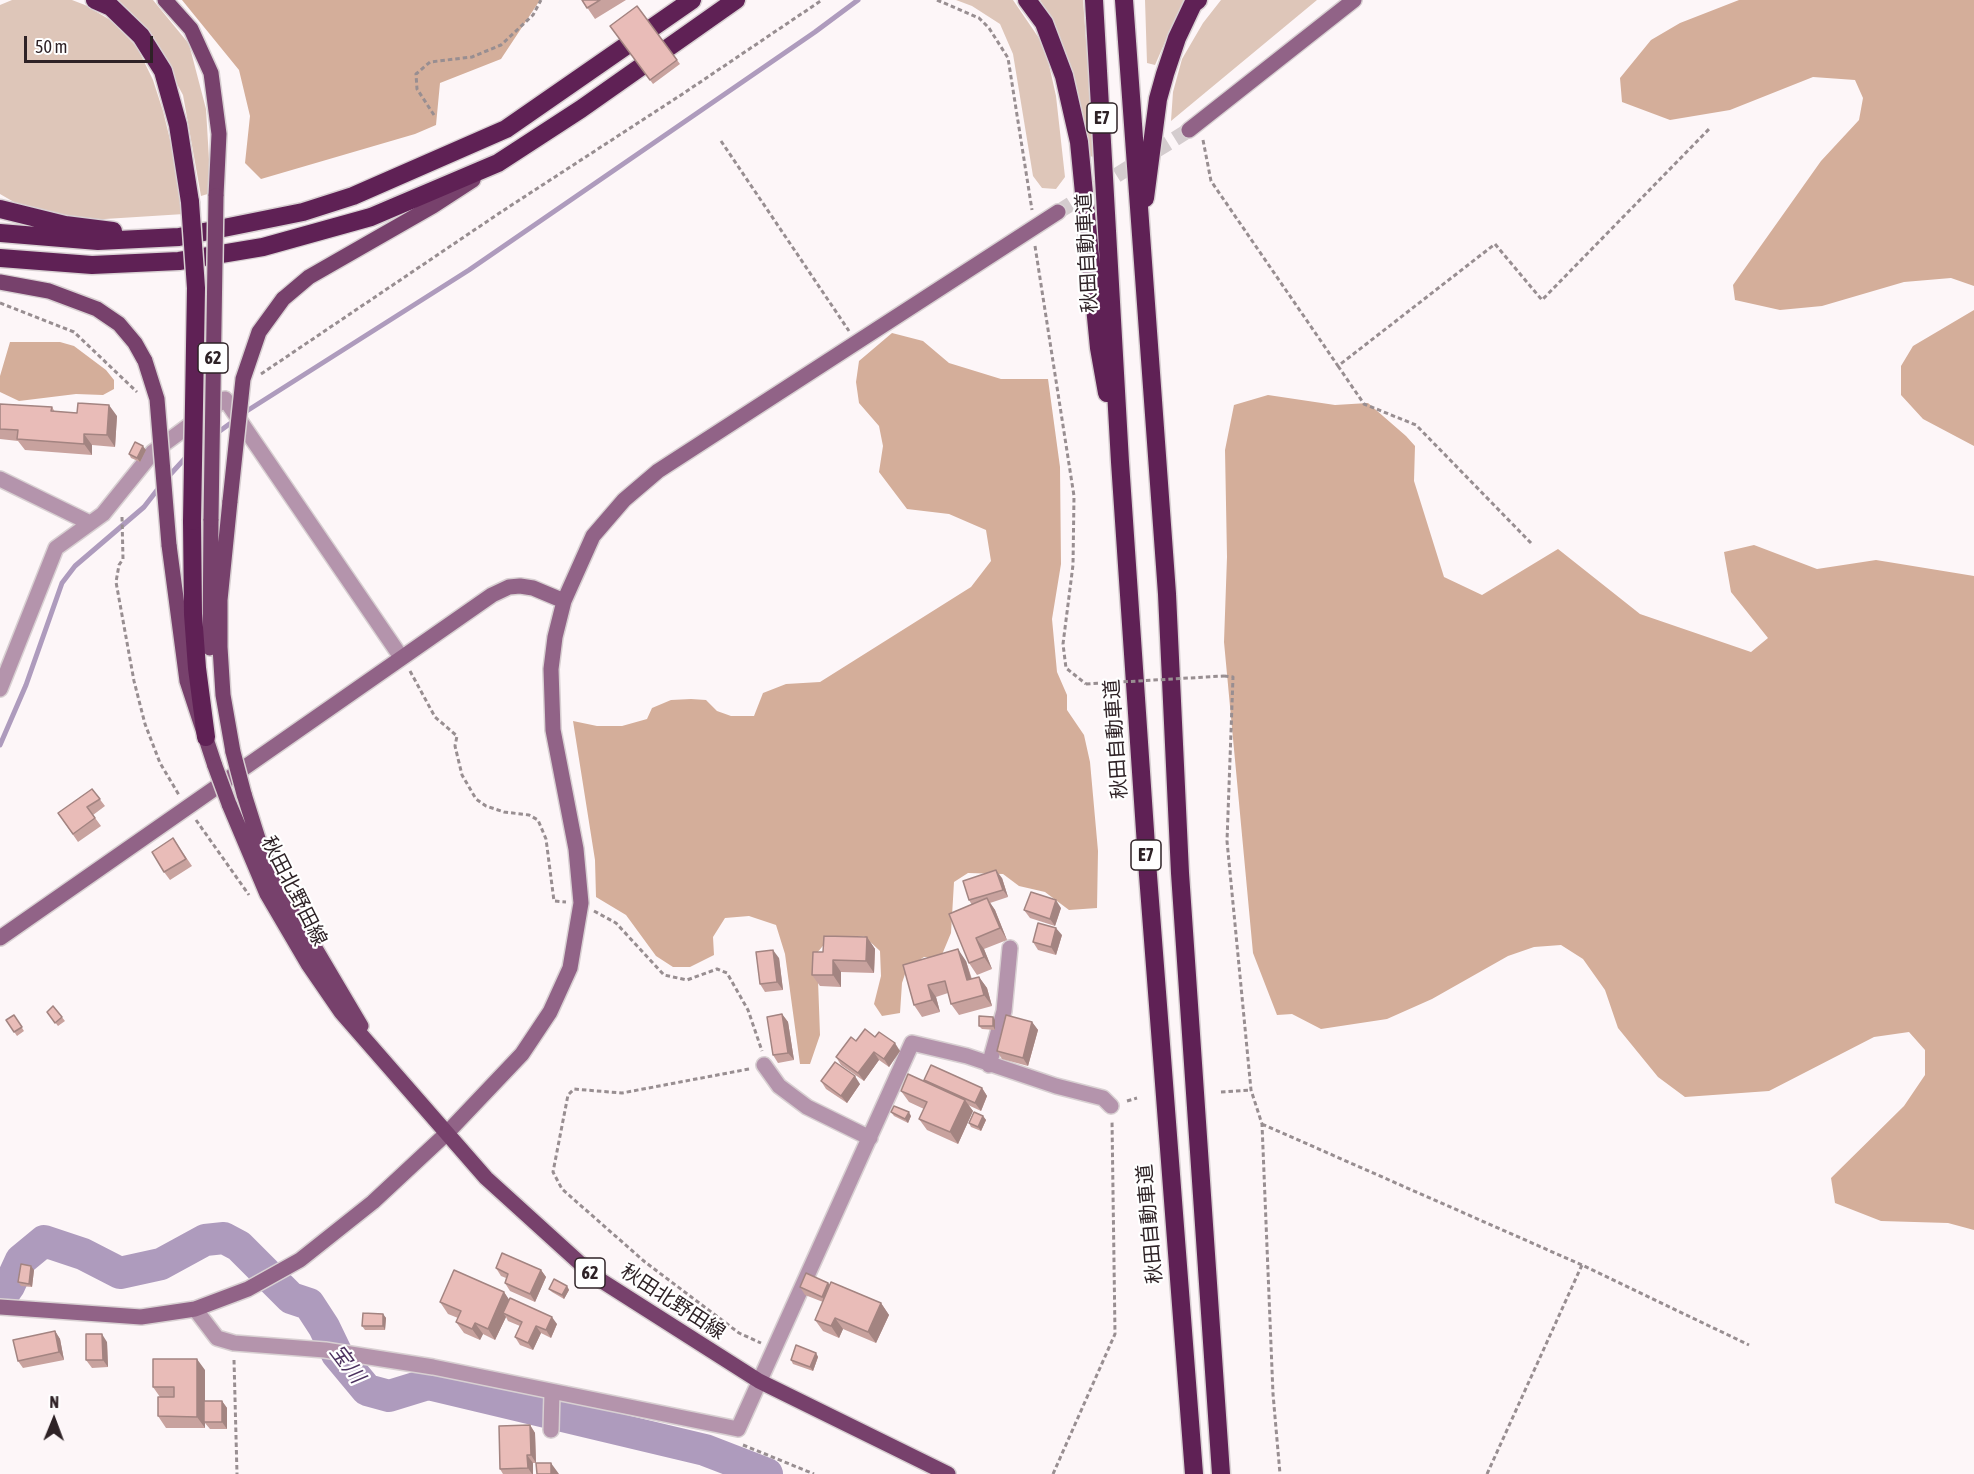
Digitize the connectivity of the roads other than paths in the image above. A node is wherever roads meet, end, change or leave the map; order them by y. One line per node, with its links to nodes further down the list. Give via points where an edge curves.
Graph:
1 (95, 0): 21 (highway, bridge, via 111,7 141,36 163,71 178,125 190,202 196,288)
2 (165, 0): 21 (main road, 62, bridge, via 191,29 211,73 219,134)
3 (692, 0): 16 (highway, via 506,129 353,196 293,214)
4 (736, 0): 11 (highway)
5 (1027, 0): 19 (highway, via 1044,23 1056,55 1079,142 1099,348)
6 (1094, 0): 19 (highway, 秋田自動車道 / E7)
7 (1124, 0): 14 (highway, E7)
8 (1198, 0): 14 (highway, via 1177,38 1158,99)
9 (1354, 0): 10 (street)
10 (1194, 127)
11 (498, 163): 17 (highway, via 371,217 263,247 179,261 92,265); 27 (main road, bridge, via 433,206 309,277 283,299 259,332 243,379 220,600 223,695)
12 (0, 209): 16 (highway, via 65,225)
13 (1058, 212): 23 (street, via 657,471 624,500 593,536)
14 (1140, 230): 43 (highway, E7, via 1167,594 1180,873)
15 (0, 233): 16 (highway, via 98,241)
16 (179, 237)
17 (0, 258)
18 (0, 282): 26 (main road, 62, bridge, via 49,291 97,309 119,324 145,361 157,399 169,545 187,681)
19 (1120, 462): 42 (highway, 秋田自動車道 / E7, via 1168,1170)
20 (0, 479): 22 (street)
21 (202, 520): 26 (highway, via 193,614); 27 (main road, 62, via 211,670 217,710)
22 (88, 522): 24 (street, via 103,514 119,497 153,452 225,399); 25 (street, via 56,548)
23 (564, 601): 24 (street, via 533,588 509,587); 34 (street, via 555,637 551,704 576,849 580,903 570,968 550,1011 522,1054)
24 (401, 657): 28 (street)
25 (0, 689)
26 (206, 737): 30 (main road, 秋田北野田線 / 62, bridge, via 228,804 267,894 308,964)
27 (233, 752): 30 (main road, 秋田北野田線 / 62, bridge, via 261,848 279,887 350,1004)
28 (0, 938)
29 (1010, 948): 32 (street, via 1004,1011)
30 (373, 1050): 34 (main road, 秋田北野田線 / 62)
31 (764, 1065): 35 (street, via 779,1086 807,1107)
32 (989, 1065): 33 (street, via 1103,1098); 35 (street, via 912,1043)
33 (1111, 1106)
34 (446, 1134): 37 (street, via 373,1202 300,1260 248,1288); 38 (main road, 秋田北野田線 / 62, via 486,1178 594,1276)
35 (870, 1138): 38 (street)
36 (6, 1307): 37 (street, via 141,1317)
37 (195, 1309): 39 (street, via 217,1338 234,1343 353,1354)
38 (759, 1381): 39 (street, via 738,1430); 41 (main road, 秋田北野田線 / 62)
39 (552, 1392): 40 (street)
40 (551, 1430)
41 (948, 1474)
42 (1194, 1474)
43 (1221, 1474)

